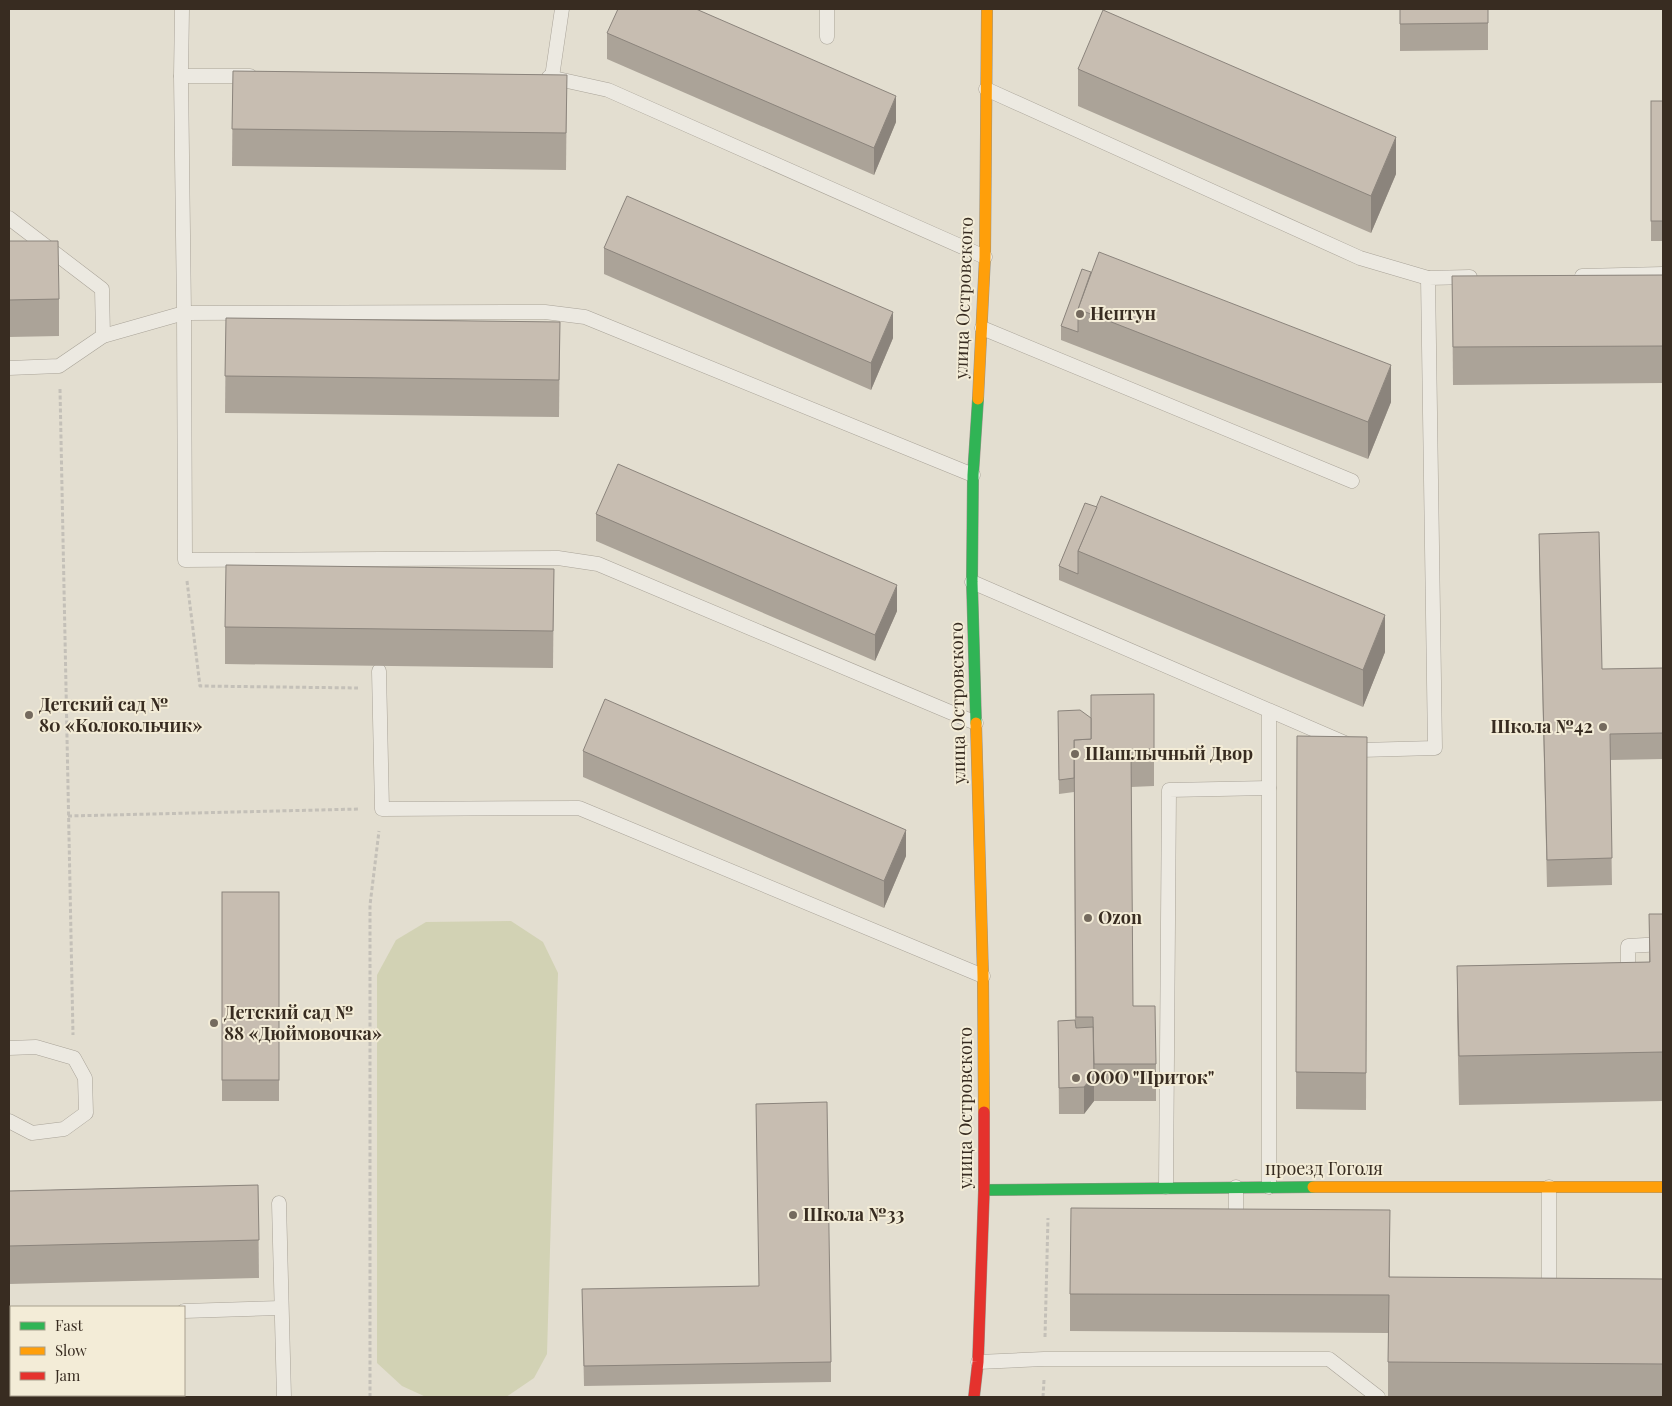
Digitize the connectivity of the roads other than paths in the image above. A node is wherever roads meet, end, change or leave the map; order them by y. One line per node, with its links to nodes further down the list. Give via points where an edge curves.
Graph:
1 (182, 9): 6 (lane)
2 (562, 9): 9 (lane)
3 (827, 9): 5 (lane)
4 (987, 9): 10 (street, улица Островского)
5 (827, 37)
6 (181, 76): 7 (lane); 17 (lane)
7 (259, 76)
8 (532, 77): 9 (lane)
9 (552, 77): 12 (lane, via 608,90)
10 (986, 89): 12 (street, улица Островского); 16 (lane, via 1360,258)
11 (9, 218): 19 (lane, via 102,288)
12 (984, 257): 18 (street, улица Островского)
13 (1663, 274): 14 (lane)
14 (1565, 276)
15 (1487, 277): 16 (lane)
16 (1428, 278): 25 (lane, via 1435,748 1360,750)
17 (184, 313): 19 (lane); 21 (lane, via 545,312 585,317); 26 (lane, via 184,560 558,558 598,564)
18 (982, 328): 21 (street, улица Островского); 22 (lane)
19 (103, 336): 20 (lane, via 59,366)
20 (9, 368)
21 (972, 475): 23 (street, улица Островского)
22 (1352, 481)
23 (972, 582): 25 (lane); 26 (street, улица Островского)
24 (379, 672): 29 (lane, via 382,809 579,808)
25 (1269, 711): 27 (lane)
26 (976, 723): 29 (street, улица Островского)
27 (1269, 788): 34 (lane); 37 (lane, via 1170,790)
28 (1663, 944): 30 (lane, via 1628,946 1628,987)
29 (982, 976): 38 (street, улица Островского)
30 (1618, 987)
31 (9, 1048): 32 (lane, via 36,1047 74,1058 84,1078 86,1113 64,1129 32,1133)
32 (9, 1121)
33 (1236, 1187): 34 (street, проезд Гоголя); 37 (street, проезд Гоголя); 40 (lane)
34 (1269, 1187): 35 (street, проезд Гоголя)
35 (1549, 1187): 36 (street, проезд Гоголя); 41 (lane)
36 (1663, 1187)
37 (1166, 1188): 38 (street, проезд Гоголя)
38 (984, 1190): 44 (street, улица Островского)
39 (279, 1203): 42 (lane)
40 (1236, 1233)
41 (1548, 1298)
42 (281, 1308): 43 (lane); 45 (lane)
43 (185, 1311)
44 (978, 1362): 46 (street, улица Островского); 47 (lane, via 1328,1359)
45 (284, 1397)
46 (974, 1397)
47 (1378, 1397)

